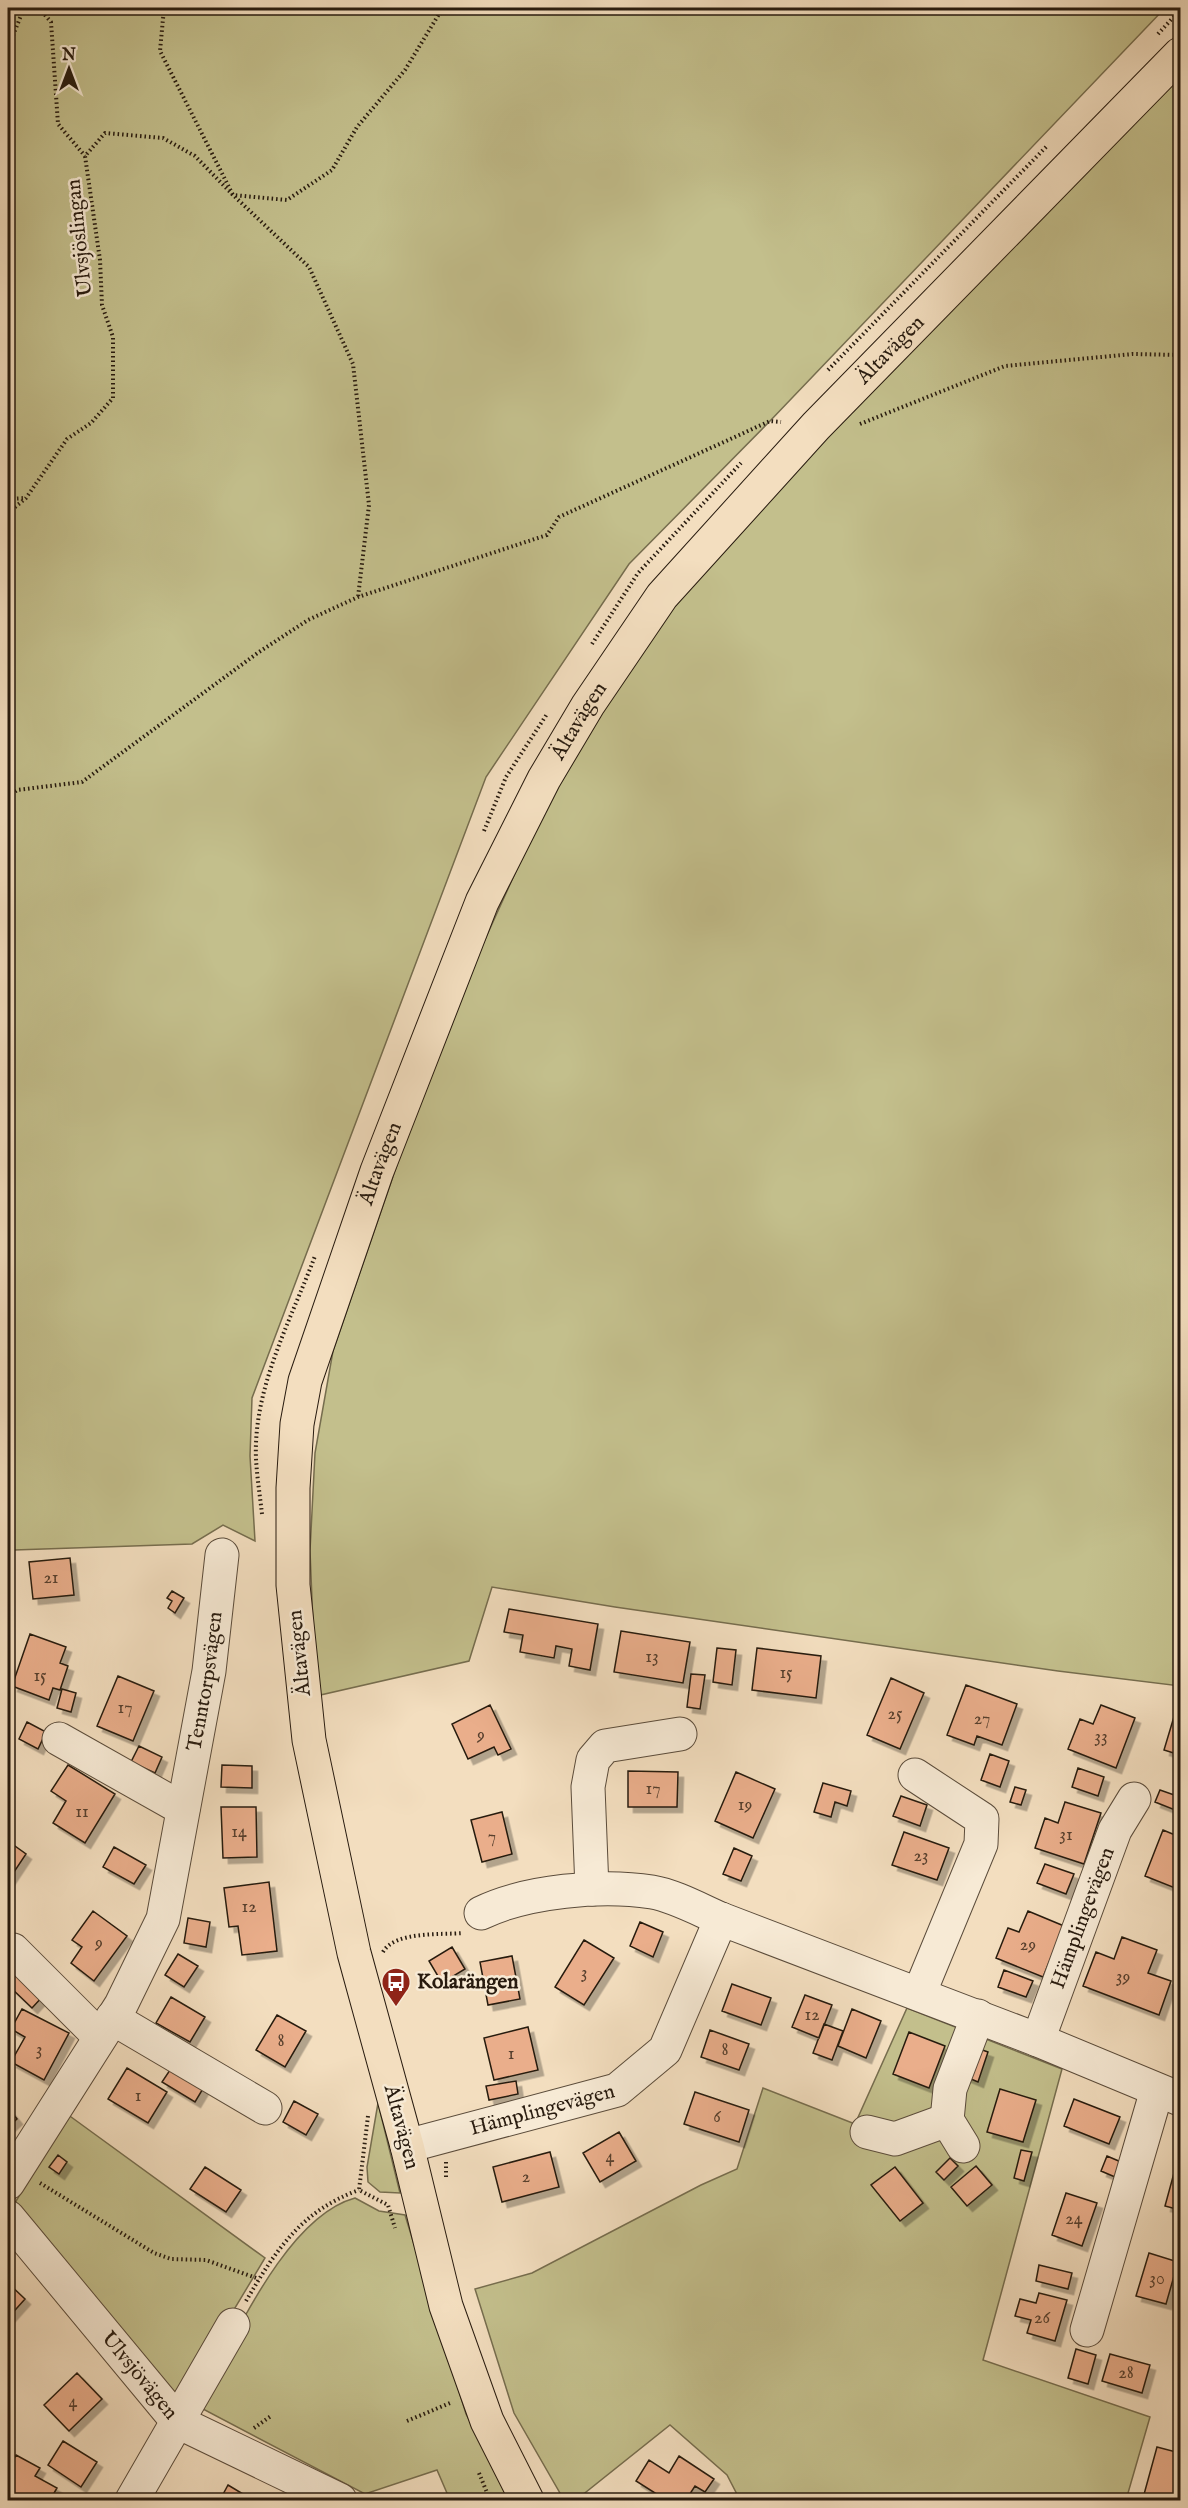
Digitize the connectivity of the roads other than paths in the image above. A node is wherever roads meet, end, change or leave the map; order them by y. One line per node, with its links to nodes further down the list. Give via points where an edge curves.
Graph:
1 (1168, 45): 19 (main road, Ältavägen, via 662,596 588,705 544,779 482,902 377,1171 304,1382 294,1466 293,1586 309,1740 354,1953)
2 (222, 1555): 7 (street, Tenntorpsvägen, via 209,1671)
3 (681, 1734): 8 (street, via 605,1746 593,1760 588,1787)
4 (59, 1738): 7 (street)
5 (915, 1775): 12 (street, via 982,1819 981,1844)
6 (1134, 1799): 15 (street, Hämplingevägen, via 1115,1830)
7 (183, 1809): 14 (street, Tenntorpsvägen, via 163,1919)
8 (592, 1889): 9 (street, via 504,1902); 10 (street, via 653,1892)
9 (480, 1913)
10 (721, 1919): 12 (street); 19 (street, Hämplingevägen, via 665,2050 617,2090)
11 (14, 1950): 14 (street)
12 (919, 1994): 13 (street)
13 (978, 2016): 15 (street); 18 (street, via 950,2089 955,2133 895,2139)
14 (106, 2028): 17 (street); 20 (street, Tenntorpsvägen)
15 (1038, 2040): 16 (street)
16 (1169, 2095): 23 (street)
17 (265, 2108)
18 (867, 2132)
19 (407, 2146): 27 (main road, Ältavägen, via 446,2306 487,2421)
20 (11, 2177)
21 (8, 2217): 24 (street, Ulvsjövägen)
22 (232, 2325): 24 (street)
23 (1087, 2330)
24 (178, 2422): 25 (street); 26 (street, Ulvsjövägen)
25 (132, 2500)
26 (340, 2500)
27 (527, 2500)

